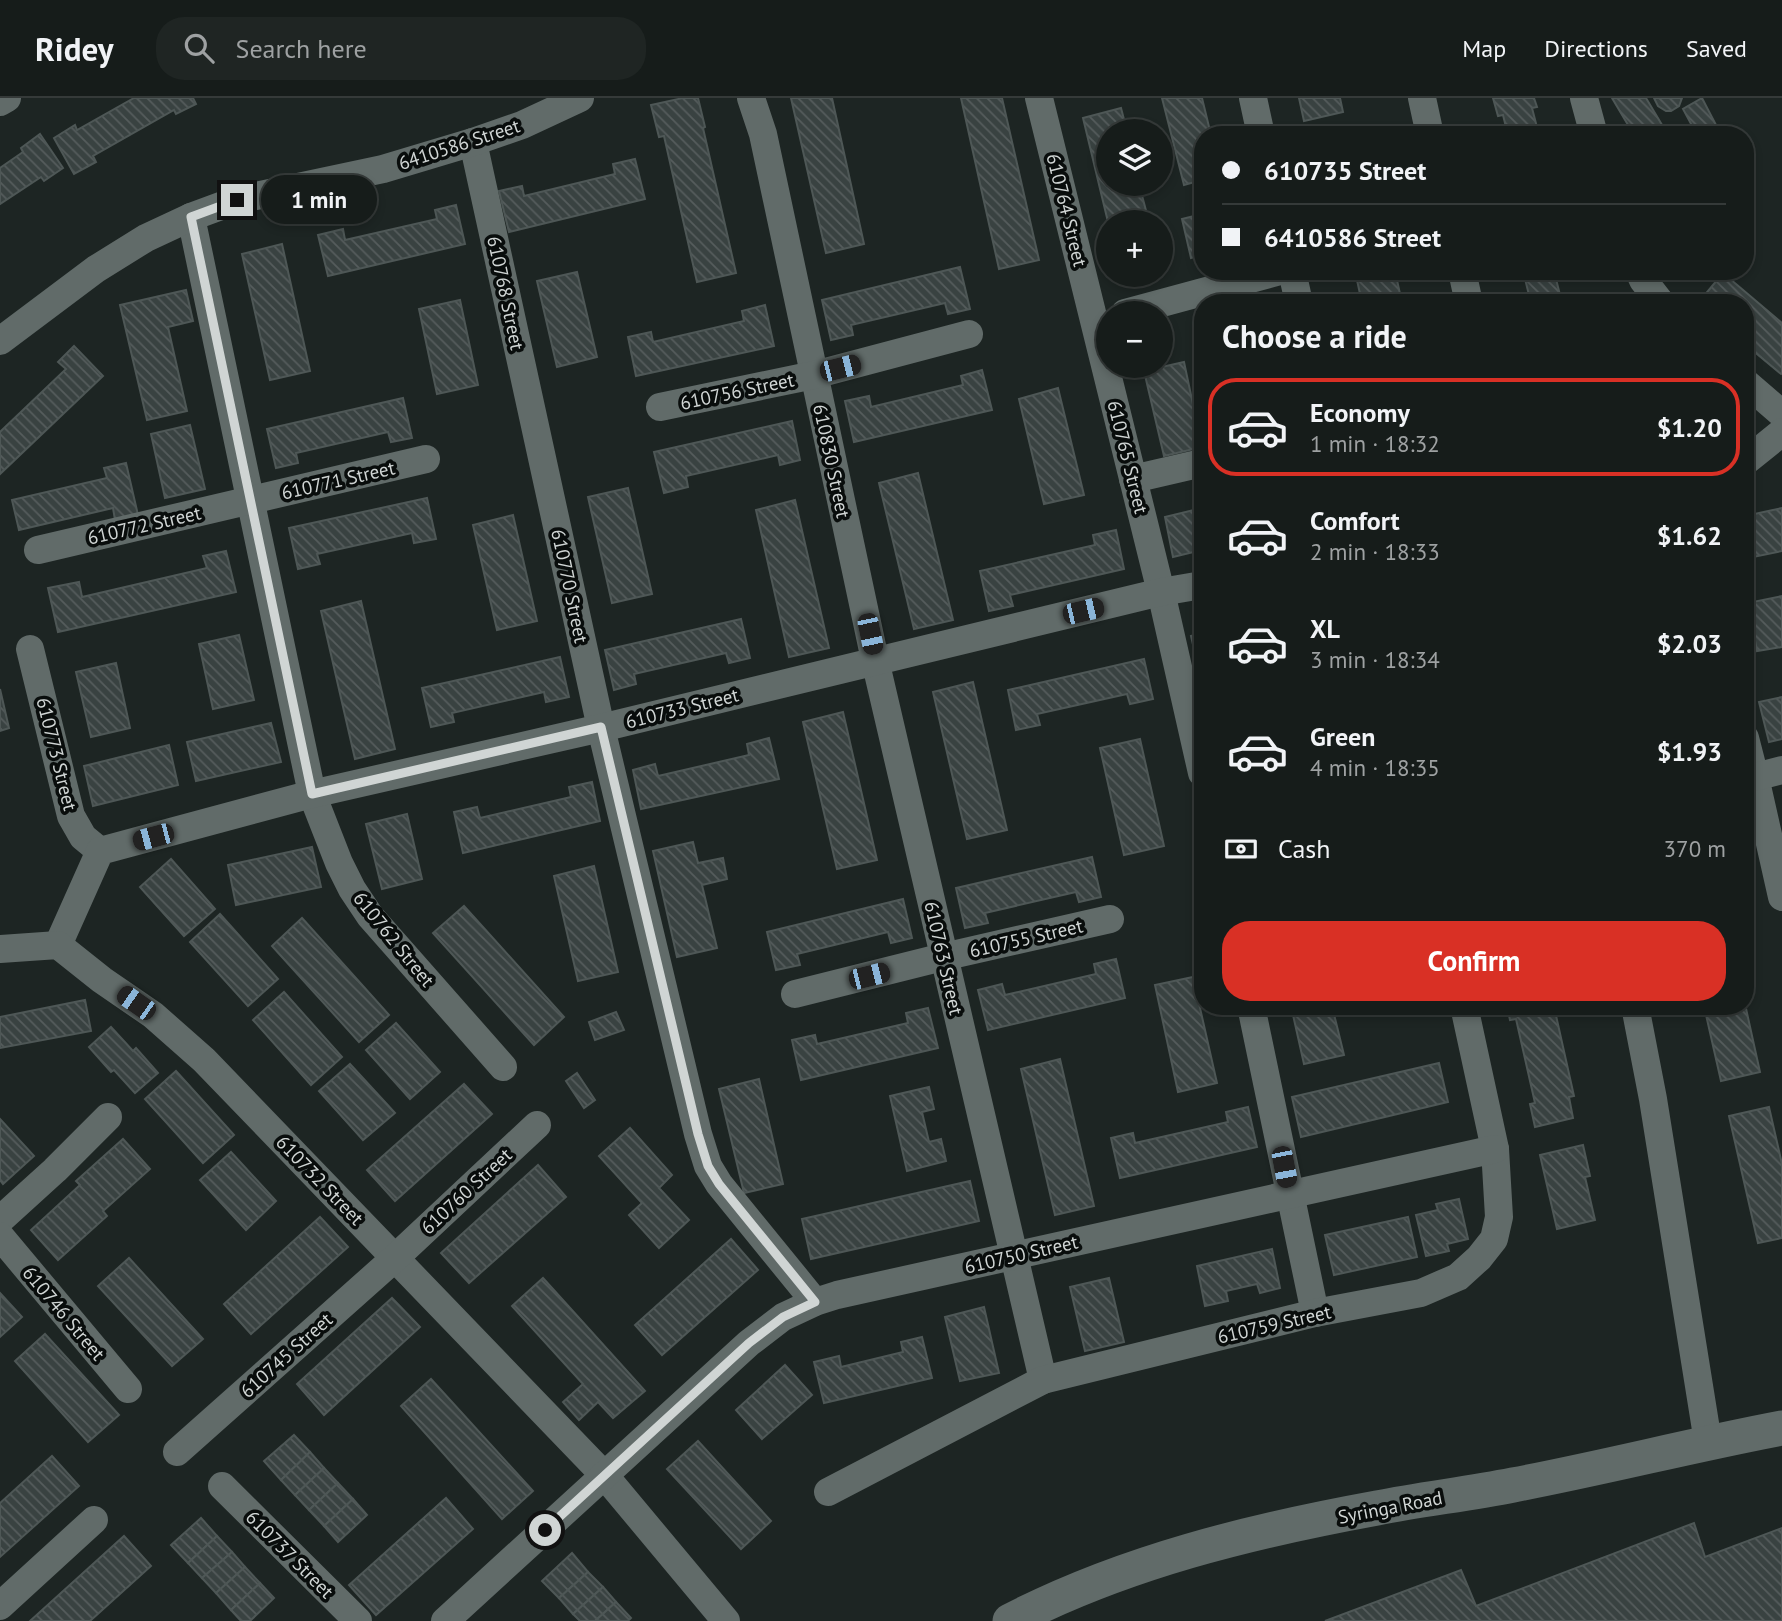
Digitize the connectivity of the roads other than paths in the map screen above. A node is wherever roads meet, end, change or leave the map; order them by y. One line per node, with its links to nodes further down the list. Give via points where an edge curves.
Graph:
1 (6, 98): 8 (street)
2 (751, 98): 23 (street, 610830 Street, via 763,134)
3 (1040, 98): 20 (street, 610764 Street)
4 (1253, 98): 9 (street)
5 (1422, 98): 10 (street)
6 (1584, 98): 11 (street)
7 (570, 100): 12 (street, 6410586 Street, via 522,125)
8 (0, 102)
9 (1259, 126)
10 (1428, 126)
11 (1592, 126)
12 (473, 142): 13 (street, 6410586 Street, via 383,169 237,200); 29 (street, 610768 Street)
13 (191, 217): 22 (street, 6410586 Street, via 96,269); 34 (street, 610762 Street)
14 (1246, 280): 17 (street)
15 (1643, 280): 18 (street)
16 (1194, 294): 19 (street)
17 (1195, 294)
18 (1654, 294)
19 (1169, 301)
20 (1096, 302)
21 (969, 334): 23 (street, 610756 Street)
22 (2, 337)
23 (814, 375): 26 (street, 610756 Street); 39 (street, 610830 Street)
24 (1113, 378): 33 (street, 610765 Street)
25 (1754, 390): 27 (street)
26 (660, 407)
27 (1782, 414)
28 (1782, 432): 30 (street)
29 (539, 444): 41 (street, 610770 Street)
30 (1754, 455)
31 (426, 459): 34 (street, 610771 Street)
32 (1194, 465): 33 (street)
33 (1133, 479): 37 (street, 610765 Street)
34 (251, 501): 35 (street, 610772 Street); 44 (street, 610762 Street)
35 (38, 550)
36 (1194, 586): 37 (street, 610733 Street)
37 (1161, 592): 39 (street, 610733 Street); 40 (street, 610765 Street)
38 (30, 649): 45 (street, 610773 Street, via 71,816 83,837)
39 (875, 660): 41 (street, 610733 Street); 50 (street, 610763 Street)
40 (1194, 707)
41 (601, 727): 44 (street, 610733 Street); 64 (street, 610770 Street, via 708,1166)
42 (1754, 751): 43 (street)
43 (1769, 773): 46 (street)
44 (312, 794): 45 (street, 610733 Street); 55 (street, 610762 Street, via 339,863 370,916)
45 (100, 851): 48 (street)
46 (1782, 897)
47 (1110, 919): 50 (street, 610755 Street)
48 (58, 945): 49 (street); 63 (street, 610732 Street, via 153,1015 204,1060)
49 (0, 949)
50 (943, 957): 51 (street, 610755 Street); 62 (street, 610763 Street)
51 (795, 994)
52 (1253, 1015): 59 (street)
53 (1466, 1015): 58 (street, 610759 Street)
54 (1637, 1015): 69 (street)
55 (503, 1067)
56 (108, 1117): 60 (street)
57 (537, 1125): 63 (street, 610760 Street)
58 (1495, 1149): 59 (street, 610750 Street); 65 (street, 610759 Street, via 1499,1217 1493,1239 1479,1258 1458,1277 1422,1293)
59 (1289, 1194): 62 (street, 610750 Street); 65 (street)
60 (0, 1220)
61 (0, 1236): 67 (street, 610746 Street)
62 (1013, 1255): 64 (street, 610750 Street); 66 (street, 610763 Street)
63 (395, 1258): 70 (street, 610745 Street); 71 (street, 610732 Street)
64 (815, 1302): 71 (street, 610750 Street, via 783,1317 749,1343)
65 (1315, 1313): 66 (street, 610759 Street)
66 (1043, 1380): 73 (street, 610759 Street)
67 (128, 1389)
68 (1782, 1428): 69 (street, Syringa Road)
69 (1708, 1442): 79 (street, Syringa Road, via 1513,1485 1242,1536 1131,1569)
70 (177, 1452)
71 (605, 1476): 77 (street, 610750 Street); 78 (street, 610732 Street)
72 (222, 1486): 76 (street, 610737 Street)
73 (828, 1492)
74 (93, 1520): 75 (street)
75 (0, 1606)
76 (358, 1621)
77 (445, 1621)
78 (726, 1621)
79 (1010, 1621)

